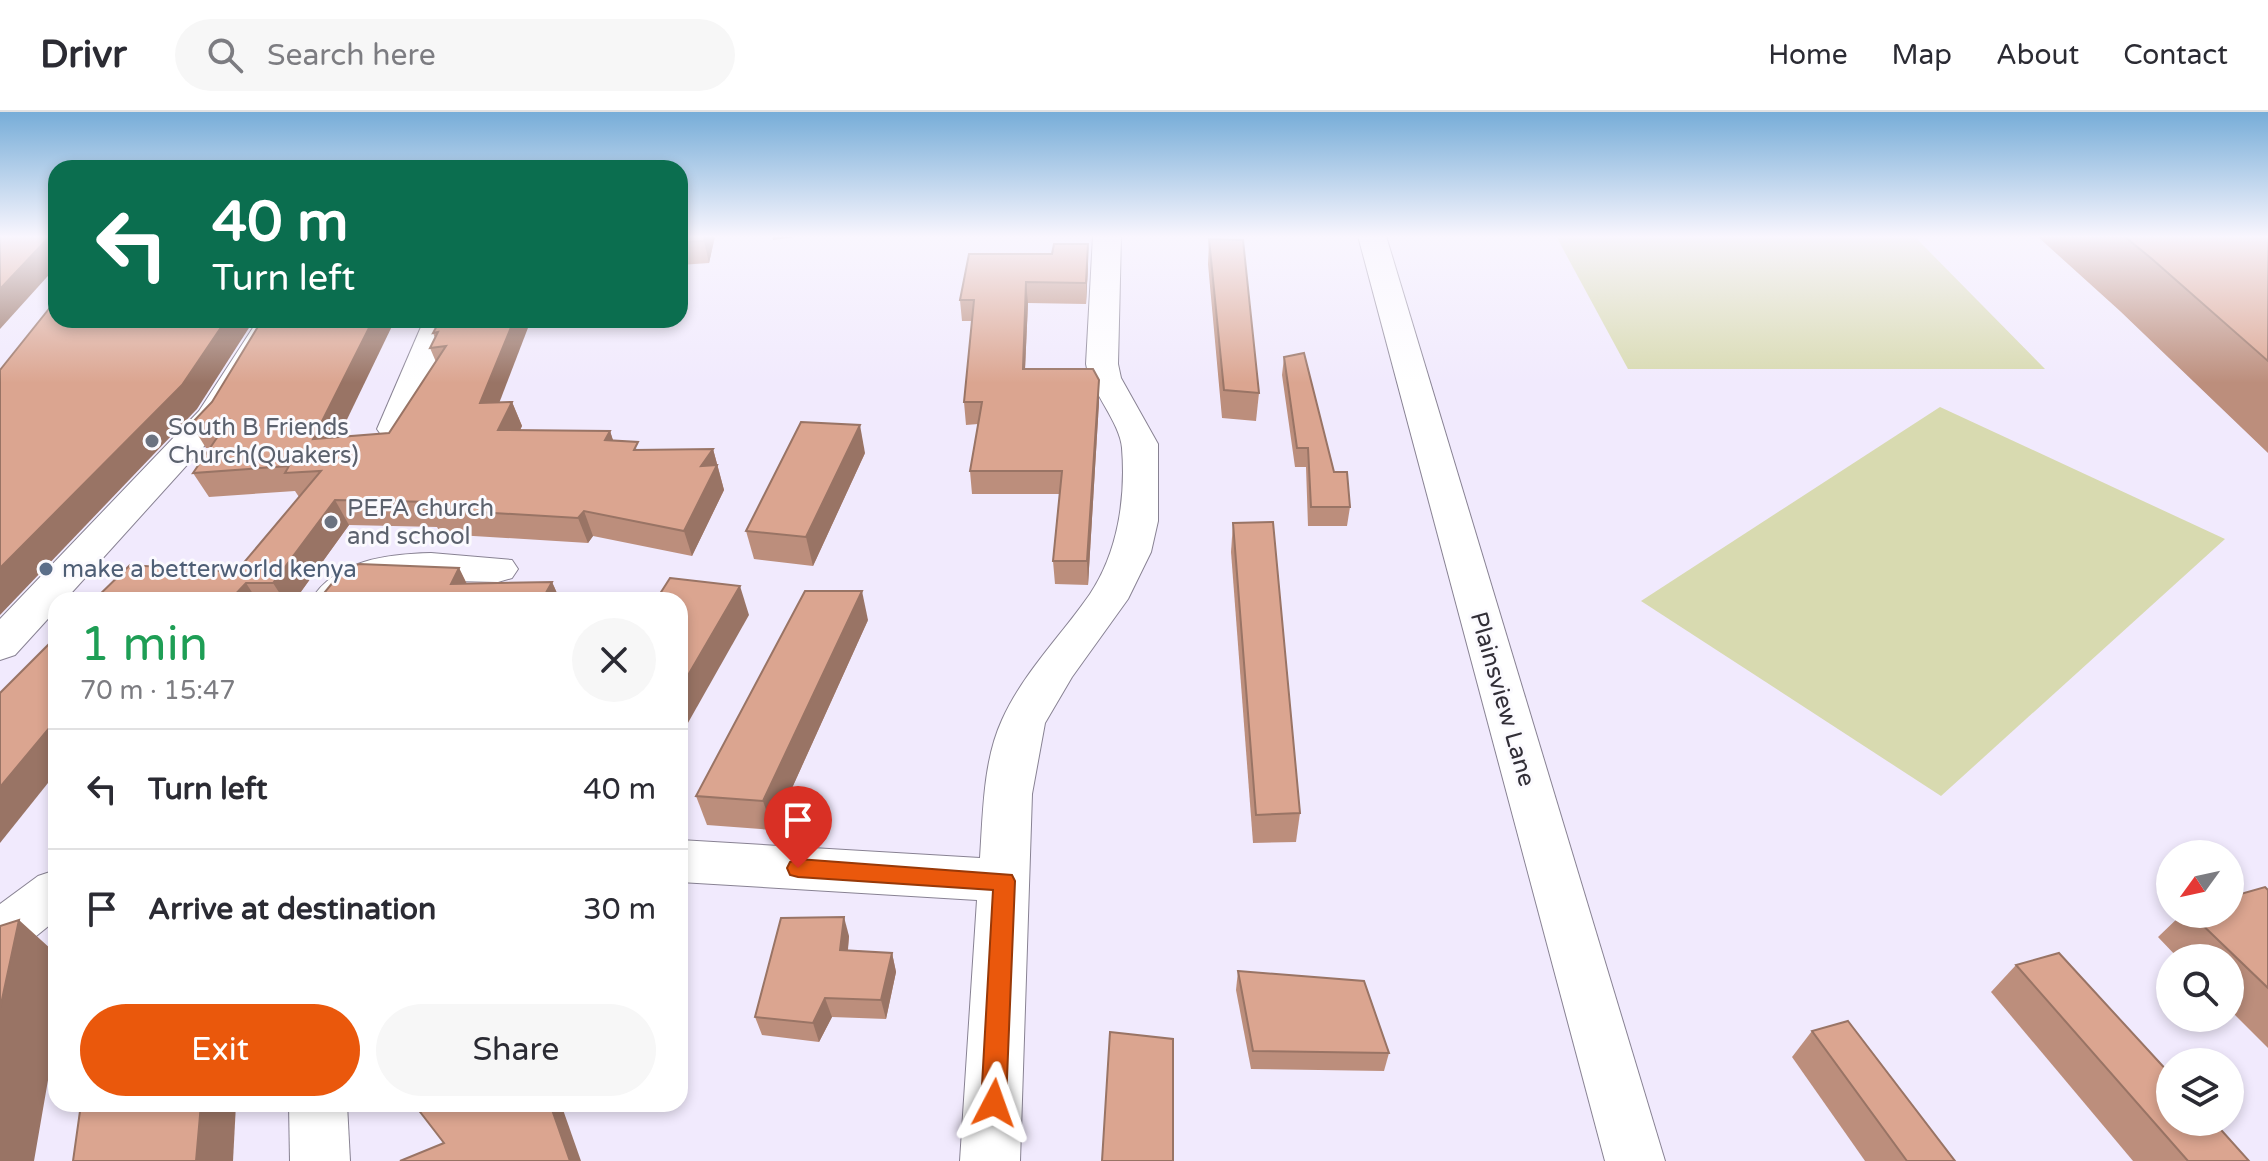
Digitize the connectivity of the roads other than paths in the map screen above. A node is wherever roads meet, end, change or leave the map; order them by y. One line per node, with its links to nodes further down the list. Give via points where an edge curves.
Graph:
1 (1105, 285): 12 (street, via 1102,364 1140,444 1139,521 1131,552 1108,599 1023,722 1008,794)
2 (1386, 285): 18 (street, Plainsview Lane)
3 (268, 328): 7 (street, via 212,417)
4 (436, 328): 5 (street)
5 (394, 429)
6 (498, 569): 8 (street, via 377,569)
7 (49, 592)
8 (337, 592)
9 (48, 593): 10 (street)
10 (0, 645)
11 (688, 861): 12 (street)
12 (1004, 881): 17 (street)
13 (48, 897): 14 (street)
14 (0, 934)
15 (318, 1112): 16 (street)
16 (320, 1161)
17 (990, 1161)
18 (1635, 1161)

